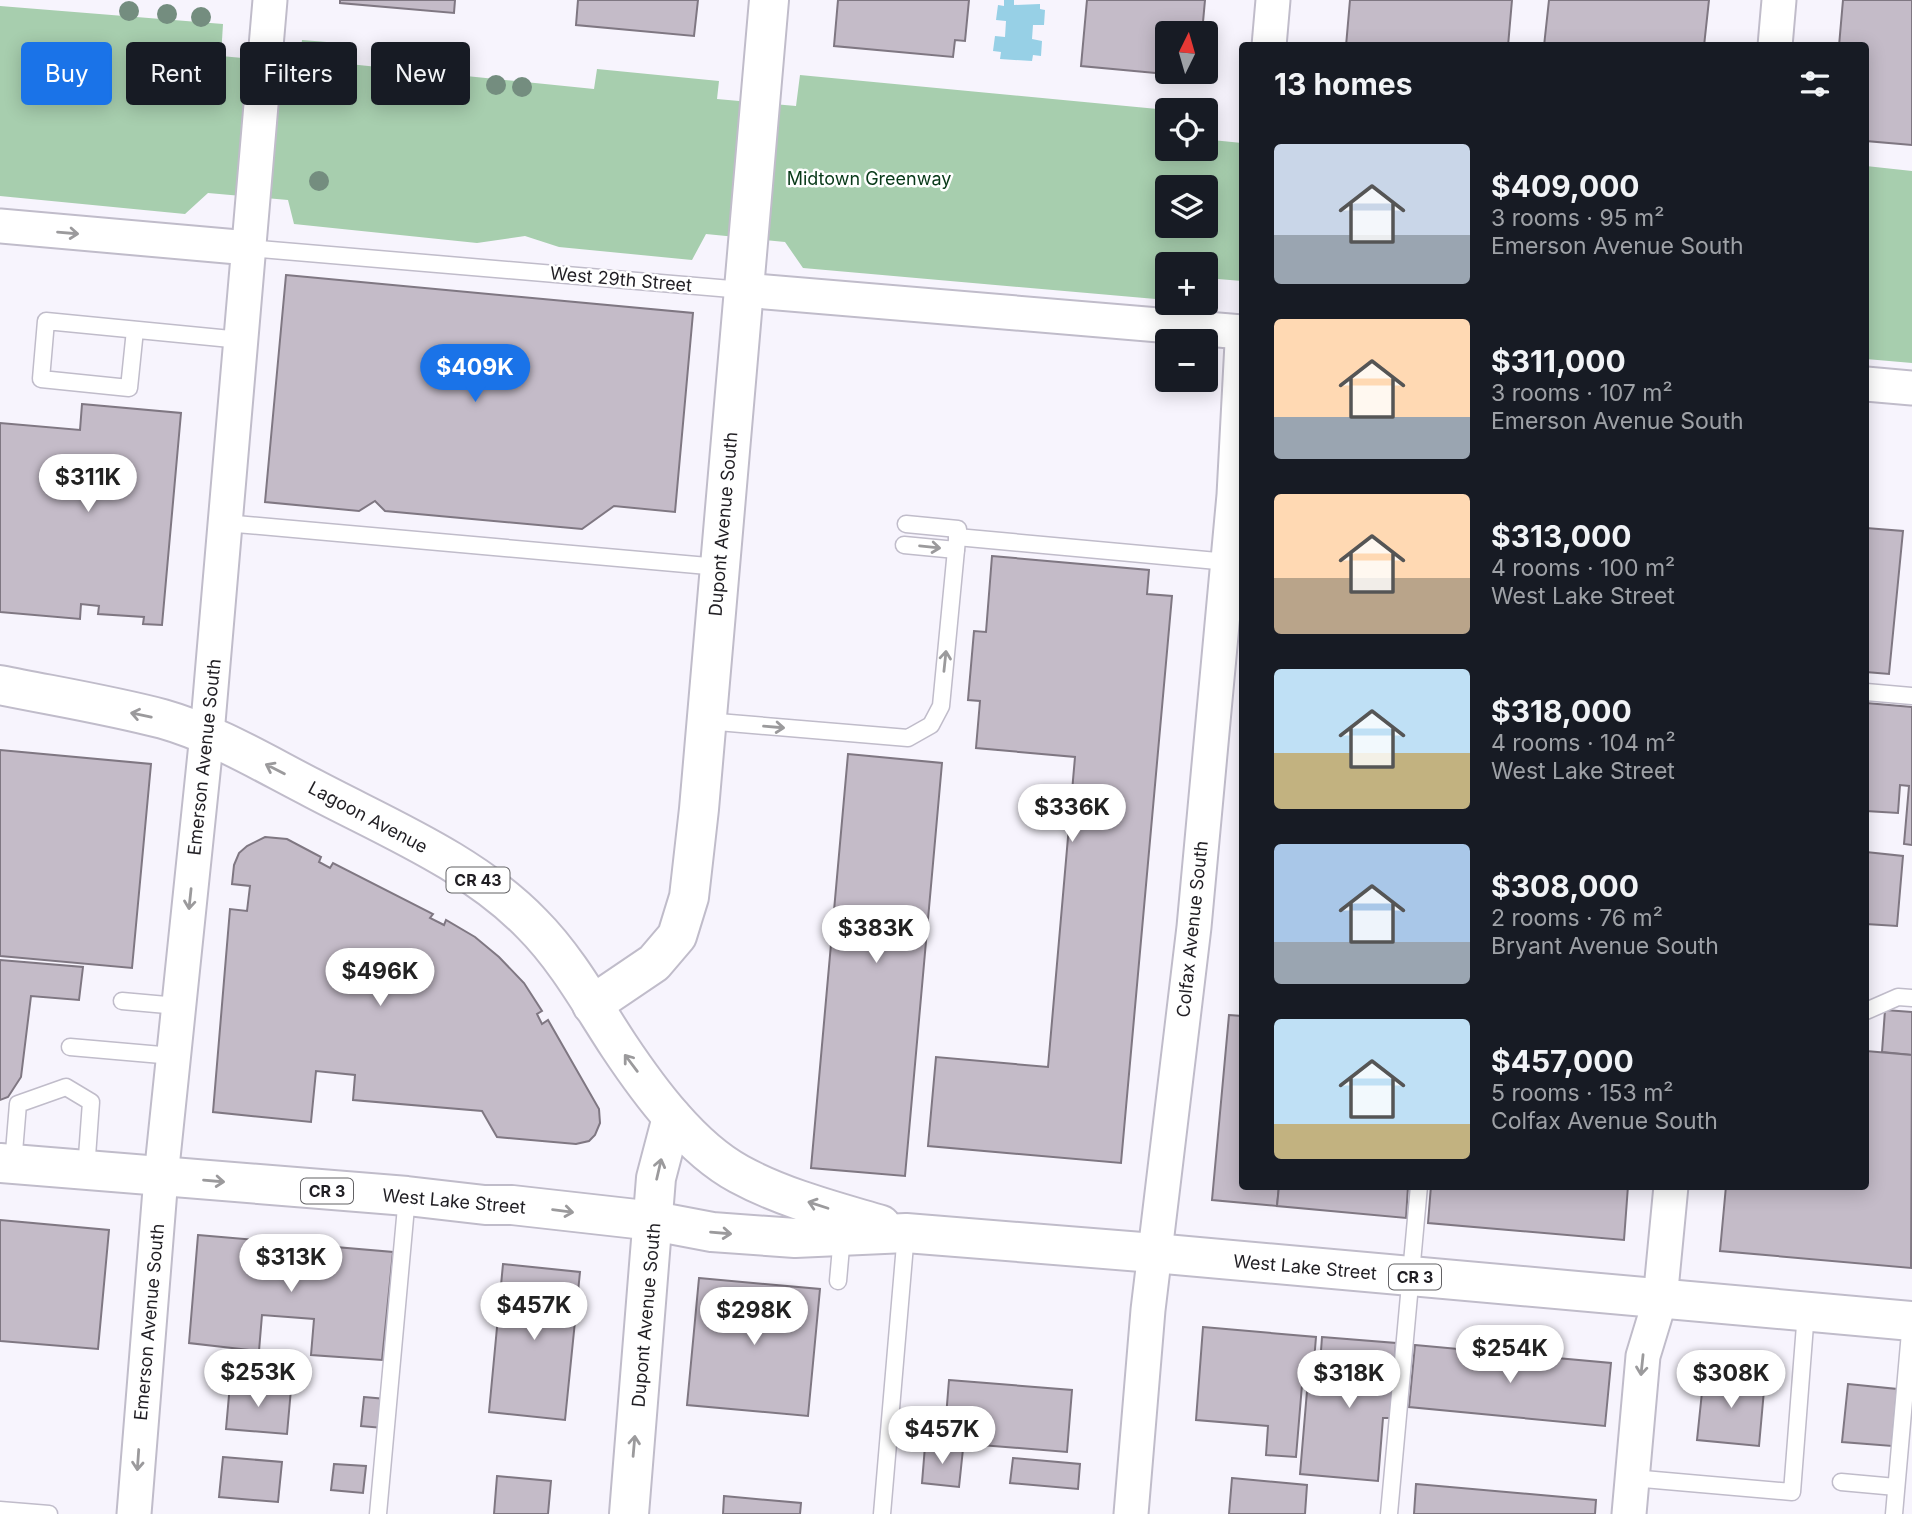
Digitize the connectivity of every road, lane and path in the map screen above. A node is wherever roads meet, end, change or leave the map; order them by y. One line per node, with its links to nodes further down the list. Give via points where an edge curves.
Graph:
1 (270, 0): 8 (street, Emerson Avenue South)
2 (769, 0): 9 (main road, Dupont Avenue South)
3 (1273, 0): 5 (street)
4 (1779, 0): 6 (street)
5 (1269, 42)
6 (1775, 42)
7 (0, 226): 8 (street, West 29th Street, one-way to 8)
8 (249, 248): 9 (lane, West 29th Street); 12 (street, Emerson Avenue South)
9 (743, 290): 11 (street, West 29th Street); 21 (main road, Dupont Avenue South)
10 (135, 330): 10 (lane, via 46,321 41,379 129,388); 12 (lane)
11 (1239, 332)
12 (241, 340): 16 (street, Emerson Avenue South)
13 (1869, 384): 14 (street)
14 (1912, 388)
15 (1239, 390): 20 (street, Colfax Avenue South)
16 (225, 523): 21 (lane); 26 (street, Emerson Avenue South)
17 (906, 524): 18 (lane)
18 (957, 539): 19 (lane, one-way to 18); 20 (lane); 25 (lane, one-way to 18, via 908,738 931,725 941,706)
19 (904, 545)
20 (1228, 562): 44 (street, Colfax Avenue South, via 1194,927)
21 (719, 568): 25 (main road, Dupont Avenue South)
22 (0, 685): 26 (main road, Lagoon Avenue / CR 43, one-way to 22, via 157,718)
23 (1869, 692): 24 (lane)
24 (1912, 696)
25 (706, 721): 29 (main road, Dupont Avenue South, via 689,897 677,936 654,963)
26 (207, 734): 29 (main road, Lagoon Avenue / CR 43, one-way to 26, via 533,924 496,891 425,847); 30 (street, Emerson Avenue South, one-way to 30)
27 (1912, 999): 31 (lane, via 1898,997)
28 (121, 1001): 30 (lane)
29 (592, 1005): 34 (main road, Lagoon Avenue / CR 43, one-way to 29)
30 (178, 1006): 33 (street, Emerson Avenue South)
31 (1869, 1009)
32 (70, 1047): 33 (lane)
33 (173, 1056): 37 (street, Emerson Avenue South)
34 (672, 1117): 41 (main road, Dupont Avenue South, one-way to 34, via 656,1178); 42 (main road, West Lake Street / CR 43, one-way to 34, via 738,1174)
35 (7, 1163): 36 (main road, West Lake Street / CR 3); 36 (lane, via 18,1104 66,1087 91,1102)
36 (86, 1170): 37 (main road, West Lake Street / CR 3)
37 (161, 1177): 40 (main road, West Lake Street / CR 3, one-way to 40); 56 (street, Emerson Avenue South, one-way to 56)
38 (1419, 1190): 45 (lane)
39 (1671, 1190): 47 (street)
40 (407, 1196): 41 (main road, West Lake Street / CR 3, one-way to 41); 57 (lane)
41 (654, 1221): 43 (main road, West Lake Street / CR 3, one-way to 43, via 712,1233); 58 (main road, Dupont Avenue South, one-way to 41)
42 (906, 1233): 43 (main road, West Lake Street / CR 3); 44 (main road, West Lake Street / CR 3); 59 (lane)
43 (842, 1236): 46 (lane)
44 (1154, 1253): 45 (main road, West Lake Street / CR 3); 60 (street, Colfax Avenue South)
45 (1410, 1277): 47 (main road, West Lake Street / CR 3); 61 (lane)
46 (838, 1281)
47 (1661, 1300): 48 (main road, West Lake Street / CR 3); 51 (street, one-way to 51, via 1643,1356)
48 (1806, 1312): 50 (main road, West Lake Street / CR 3); 51 (lane, via 1792,1492)
49 (1912, 1312): 50 (lane)
50 (1912, 1321): 53 (lane)
51 (1632, 1478): 62 (street)
52 (1841, 1482): 53 (lane)
53 (1896, 1486): 63 (lane)
54 (0, 1510): 55 (lane)
55 (50, 1514)
56 (134, 1514)
57 (378, 1514)
58 (629, 1514)
59 (882, 1514)
60 (1131, 1514)
61 (1389, 1514)
62 (1629, 1514)
63 (1894, 1514)

